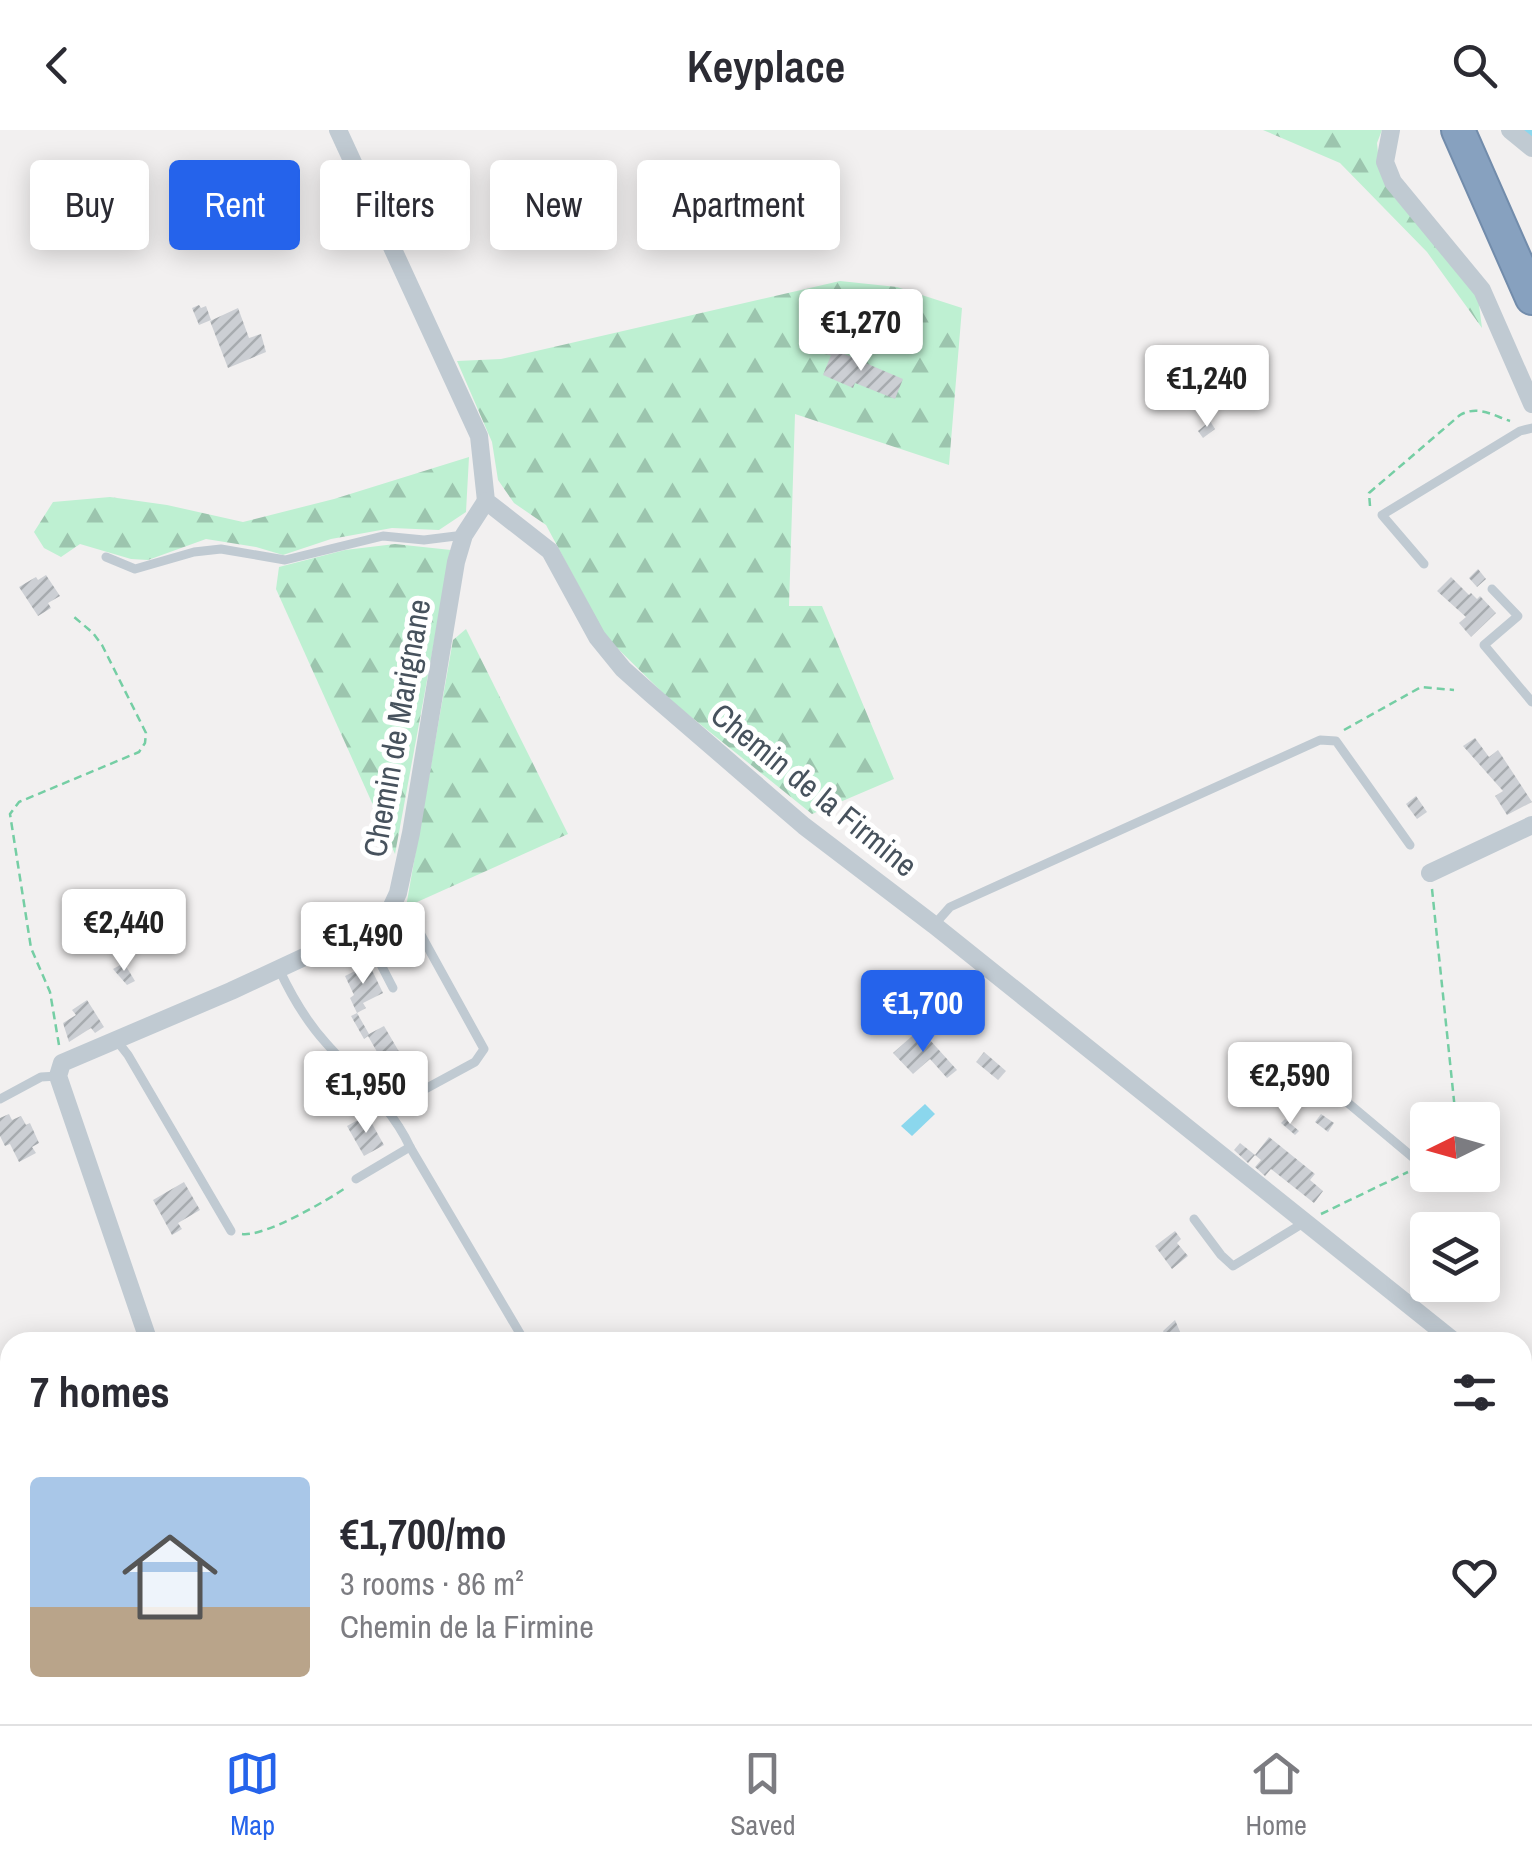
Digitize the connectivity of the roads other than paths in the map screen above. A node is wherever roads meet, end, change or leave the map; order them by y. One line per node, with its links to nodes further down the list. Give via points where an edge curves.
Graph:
1 (338, 130): 9 (street, via 478,436)
2 (1390, 130): 7 (street, via 1385,162 1393,182 1482,290)
3 (1479, 135): 4 (street); 5 (highway); 6 (highway)
4 (1532, 148)
5 (1532, 247)
6 (1532, 298)
7 (1532, 404)
8 (1531, 428): 12 (lane, via 1382,514)
9 (486, 501): 10 (street, Chemin de Marignane); 19 (street, Chemin de la Firmine, via 550,551 597,638 623,669 804,826)
10 (464, 535): 11 (lane, via 383,536 285,560 222,548 135,569); 18 (street, Chemin de Marignane, via 412,833)
11 (106, 557)
12 (1424, 564)
13 (1492, 590): 14 (lane, via 1518,616 1484,645)
14 (1532, 702)
15 (1532, 825): 17 (street)
16 (1410, 844): 19 (lane, via 1336,741 1320,740 950,907)
17 (1430, 873)
18 (386, 920): 20 (street); 26 (lane, via 415,924 484,1049 475,1062)
19 (934, 925): 32 (street, Chemin de la Firmine)
20 (364, 932): 21 (street); 22 (lane)
21 (278, 967): 23 (street); 28 (lane, via 322,1040 398,1122)
22 (393, 988)
23 (117, 1041): 24 (street); 33 (lane)
24 (60, 1070): 25 (lane); 34 (street)
25 (0, 1099)
26 (403, 1102)
27 (1290, 1109): 29 (lane, via 1307,1088 1323,1082)
28 (410, 1148): 30 (lane); 35 (lane)
29 (1410, 1155)
30 (356, 1179)
31 (1194, 1219): 32 (lane, via 1233,1266)
32 (1305, 1222): 36 (street, Chemin de la Firmine)
33 (230, 1232)
34 (146, 1332)
35 (519, 1332)
36 (1442, 1332)

